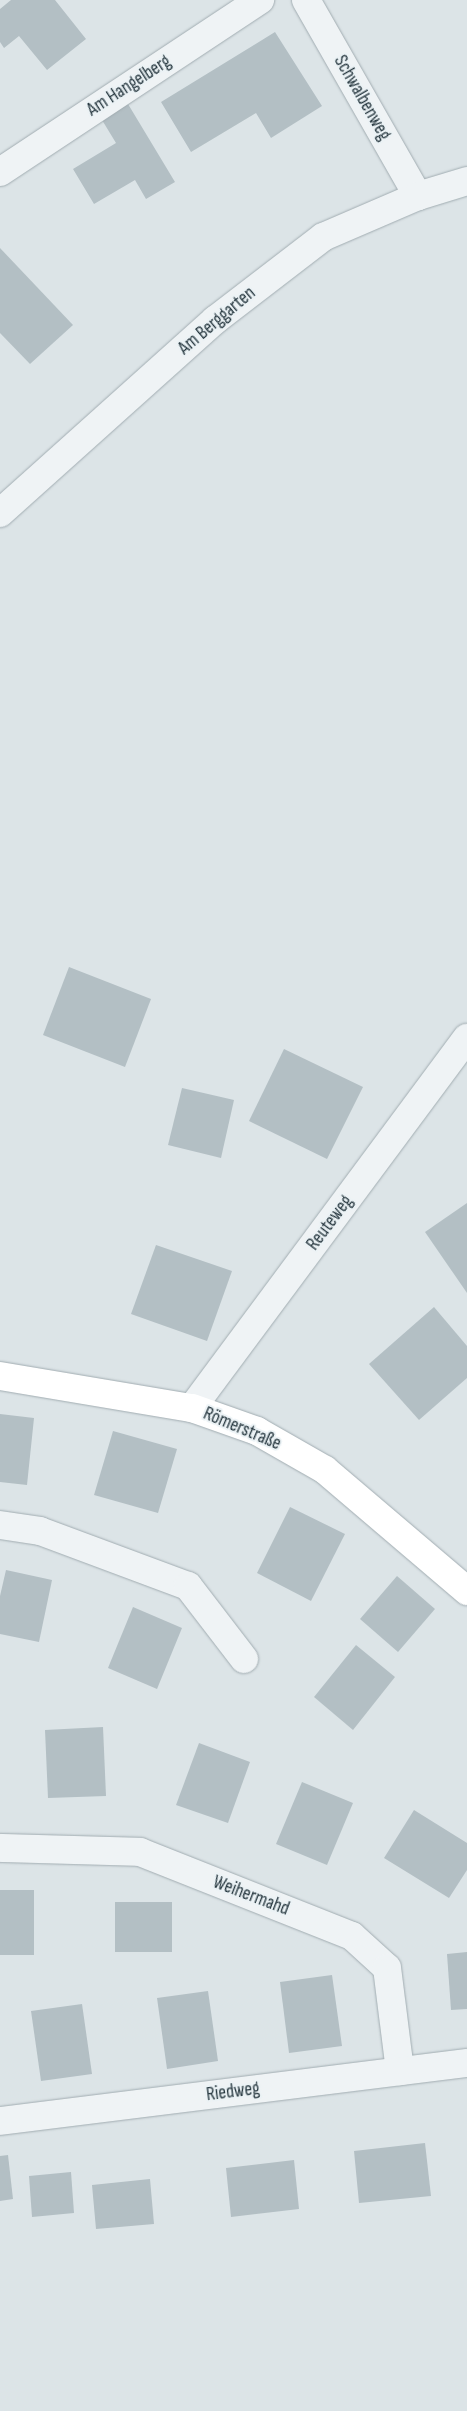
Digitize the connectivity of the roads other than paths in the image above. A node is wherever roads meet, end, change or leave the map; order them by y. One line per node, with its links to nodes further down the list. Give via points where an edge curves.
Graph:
1 (260, 0): 3 (street, Am Hangelberg)
2 (306, 0): 5 (street, Schwalbenweg)
3 (0, 172)
4 (467, 181): 5 (street, Am Berggarten)
5 (418, 196): 6 (street, Am Berggarten, via 323,237 215,320)
6 (0, 513)
7 (467, 1038): 9 (street, Reuteweg)
8 (0, 1376): 9 (main road, Römerstraße)
9 (192, 1408): 11 (main road, Römerstraße, via 257,1431 325,1470)
10 (0, 1525): 12 (street, via 40,1531 188,1586)
11 (467, 1591)
12 (244, 1659)
13 (0, 1848): 15 (street, Weihermahd, via 140,1852 352,1936 387,1968)
14 (467, 2063): 15 (street, Riedweg)
15 (400, 2071): 16 (street, Riedweg)
16 (0, 2121)

